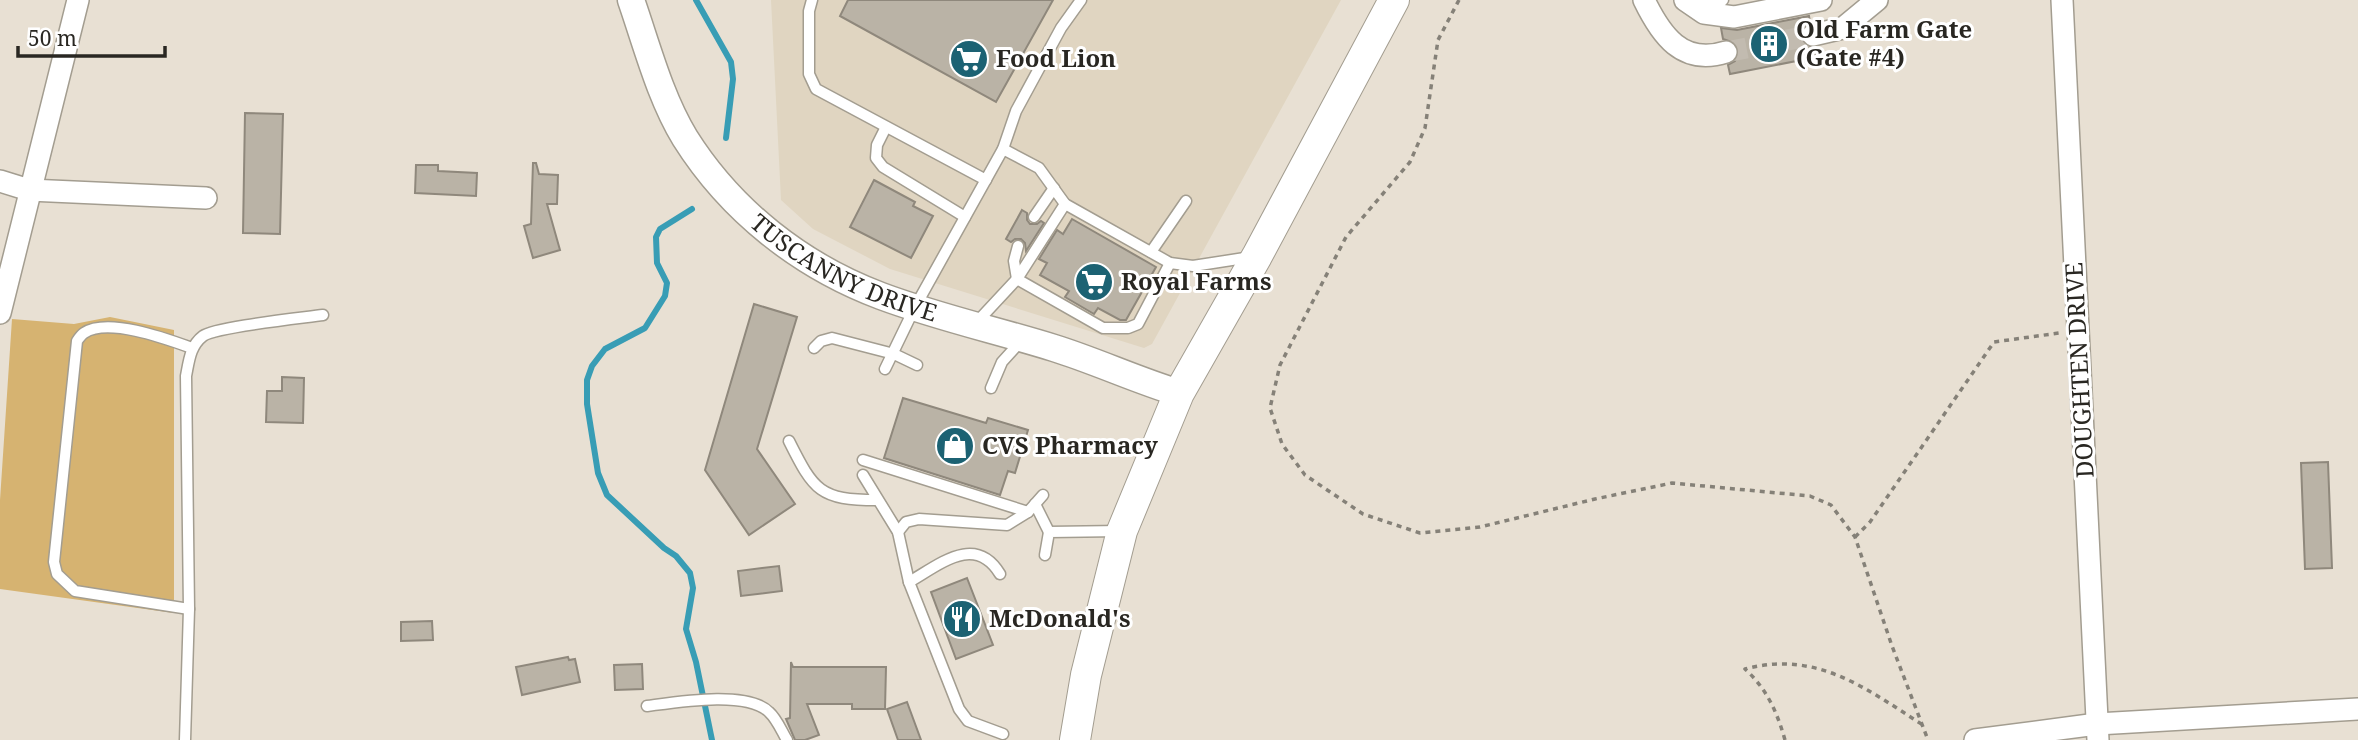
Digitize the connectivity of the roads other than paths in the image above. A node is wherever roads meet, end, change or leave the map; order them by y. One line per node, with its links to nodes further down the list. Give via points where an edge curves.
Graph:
1 (78, 0): 19 (street)
2 (631, 0): 30 (street, TUSCANNY DRIVE, via 684,136 731,197 764,230 817,266)
3 (812, 0): 14 (lane, via 809,74 816,89)
4 (1081, 0): 15 (lane, via 1016,111)
5 (1394, 0): 27 (main road)
6 (1644, 0): 13 (street, via 1673,44 1695,56)
7 (1723, 0): 11 (lane, via 1719,4)
8 (1821, 0): 11 (street, via 1734,17 1704,13)
9 (1877, 0): 12 (street, via 1843,28)
10 (2062, 0): 56 (street, DOUGHTEN DRIVE)
11 (1689, 3)
12 (1812, 36)
13 (1726, 52)
14 (886, 127): 16 (lane); 23 (lane, via 876,158 883,167)
15 (1003, 149): 16 (lane); 18 (lane, via 1039,168)
16 (986, 180): 23 (lane)
17 (0, 181): 19 (street)
18 (1054, 188): 22 (lane); 24 (lane)
19 (29, 190): 20 (street); 31 (street)
20 (206, 198)
21 (1186, 201): 26 (lane)
22 (1065, 204): 26 (lane); 29 (lane)
23 (965, 217): 30 (lane)
24 (1034, 217)
25 (1018, 246): 29 (lane, via 1014,261)
26 (1151, 252): 28 (lane)
27 (1257, 256): 28 (lane, via 1193,266); 41 (main road)
28 (1170, 263): 29 (lane, via 1138,324 1128,328 1103,328)
29 (1017, 279): 33 (lane)
30 (915, 307): 33 (street, TUSCANNY DRIVE); 37 (lane)
31 (0, 313)
32 (323, 315): 35 (lane, via 223,330 205,335)
33 (974, 325): 34 (street, TUSCANNY DRIVE)
34 (1023, 339): 40 (lane, via 1002,362); 41 (street, TUSCANNY DRIVE)
35 (192, 348): 53 (lane, via 186,376); 53 (lane, via 115,328 85,332 77,341 54,562 57,574 75,592)
36 (814, 348): 37 (lane, via 832,338)
37 (894, 354): 38 (lane); 39 (lane)
38 (918, 365)
39 (886, 369)
40 (991, 388)
41 (1179, 393): 47 (main road)
42 (789, 441): 45 (lane, via 806,475 828,495)
43 (863, 460): 46 (lane)
44 (863, 475): 45 (lane)
45 (877, 500): 48 (lane)
46 (1035, 504): 48 (lane, via 1007,525 919,519 906,522); 49 (lane)
47 (1122, 531): 49 (lane); 61 (main road, via 1086,675)
48 (898, 532): 52 (lane)
49 (1049, 532): 50 (lane)
50 (1045, 555)
51 (1000, 574): 52 (lane, via 987,558 966,553)
52 (909, 582): 57 (lane, via 959,709 968,721)
53 (189, 609): 59 (lane)
54 (648, 706): 60 (lane, via 740,699 769,711)
55 (2358, 709): 56 (street)
56 (2098, 732): 58 (street)
57 (1003, 734)
58 (2018, 737): 62 (street)
59 (185, 740)
60 (787, 740)
61 (1075, 740)
62 (1975, 740)

